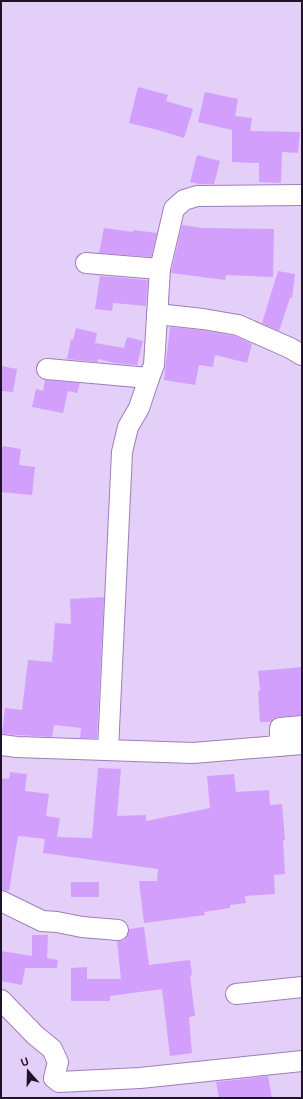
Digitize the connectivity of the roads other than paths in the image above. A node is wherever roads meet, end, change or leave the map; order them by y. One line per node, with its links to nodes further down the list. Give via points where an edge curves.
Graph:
1 (302, 195): 3 (street, via 197,196 184,200 174,209)
2 (86, 263): 3 (street)
3 (160, 269): 4 (street)
4 (157, 314): 5 (street, via 238,325); 7 (street, via 154,364)
5 (302, 355)
6 (47, 369): 7 (street)
7 (149, 378): 12 (street, via 139,408 128,427 122,452)
8 (302, 726): 11 (street, via 280,728)
9 (302, 744): 11 (street)
10 (1, 745): 12 (street)
11 (280, 746): 12 (street, via 193,753)
12 (108, 750)
13 (1, 901): 14 (street, via 42,921)
14 (118, 930)
15 (302, 987): 16 (street)
16 (236, 994)
17 (1, 1000): 18 (street, via 52,1049 58,1062 54,1078 59,1082 140,1078)
18 (302, 1062)

